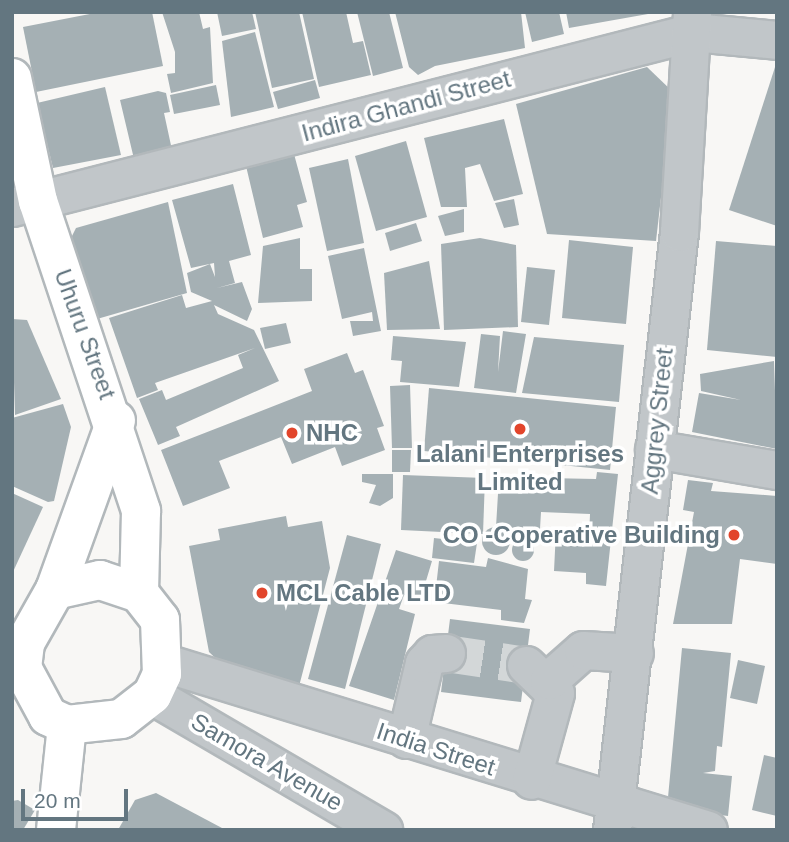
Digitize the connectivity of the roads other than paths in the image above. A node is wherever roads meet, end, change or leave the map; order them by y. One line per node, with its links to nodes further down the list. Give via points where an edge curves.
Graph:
1 (692, 22): 2 (street, Indira Ghandi Street); 4 (street, Indira Ghandi Street); 6 (street, Aggrey Street)
2 (777, 40)
3 (12, 78): 4 (main road, Uhuru Street)
4 (25, 204): 5 (main road, Uhuru Street)
5 (116, 421): 8 (main road); 9 (main road, Uhuru Street, via 141,511)
6 (654, 449): 7 (street); 12 (street, Aggrey Street)
7 (777, 470)
8 (55, 590): 9 (main road, via 100,580); 10 (main road)
9 (139, 593): 14 (main road, via 160,620)
10 (23, 621): 13 (main road)
11 (446, 653): 16 (street, via 432,654 424,663)
12 (634, 653): 17 (street, via 583,650 537,673 555,693); 18 (street, Aggrey Street)
13 (17, 666): 15 (main road, via 48,716)
14 (158, 679): 15 (main road, via 121,719); 16 (street, India Street); 20 (street, Samora Avenue)
15 (66, 725): 19 (main road)
16 (406, 739): 17 (street, India Street)
17 (531, 779): 18 (street, India Street)
18 (615, 818): 21 (street, India Street)
19 (56, 830)
20 (383, 830)
21 (708, 830)

